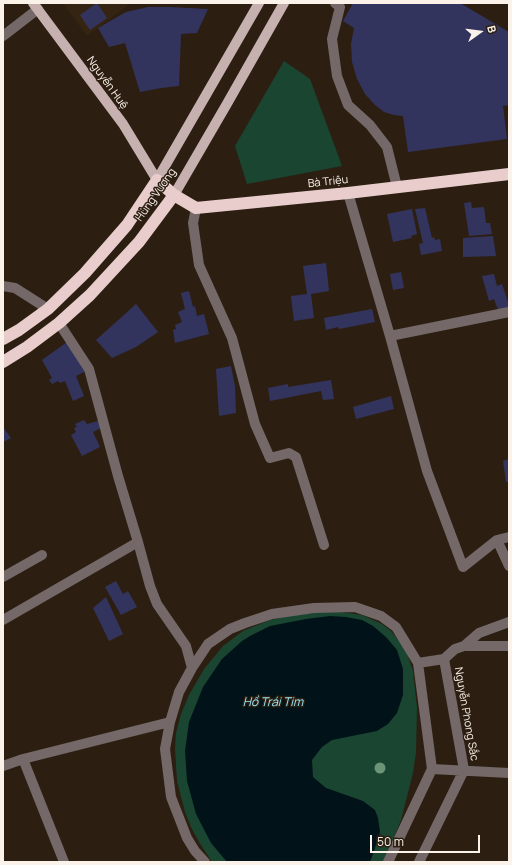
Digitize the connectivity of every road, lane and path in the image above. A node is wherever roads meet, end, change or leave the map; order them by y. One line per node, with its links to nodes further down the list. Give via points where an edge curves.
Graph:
1 (259, 3): 7 (main road, Hùng Vương)
2 (284, 3): 10 (main road, Hùng Vương)
3 (335, 3): 8 (street, via 340,7 332,39 337,76 348,104 387,146)
4 (36, 6): 5 (street); 7 (main road, Nguyễn Huệ, via 123,124)
5 (3, 36)
6 (509, 174): 8 (highway, Bà Triệu)
7 (157, 180): 10 (highway); 13 (highway, Hùng Vương, via 127,225 90,268)
8 (397, 187): 9 (highway, Bà Triệu)
9 (348, 193): 11 (highway, Bà Triệu); 16 (street)
10 (174, 195): 11 (highway); 15 (highway, Hùng Vương, via 139,242)
11 (196, 208): 22 (street, via 193,223 199,265 232,338 255,424 270,458 289,453 296,457)
12 (3, 286): 13 (street, via 14,288)
13 (48, 308): 17 (highway, Hùng Vương)
14 (509, 312): 16 (street)
15 (59, 324): 18 (highway, Hùng Vương); 21 (street, via 89,369)
16 (390, 336): 20 (street, via 427,471 463,567)
17 (3, 339)
18 (3, 362)
19 (509, 537): 20 (street)
20 (497, 540): 24 (street)
21 (138, 542): 26 (street); 32 (street, via 157,604 186,646)
22 (324, 545)
23 (42, 555): 25 (street)
24 (509, 566)
25 (3, 577)
26 (3, 620)
27 (509, 622): 28 (street, Nguyễn Phong Sắc, via 479,633)
28 (464, 646): 29 (street); 30 (street, Nguyễn Phong Sắc, via 455,649)
29 (509, 646)
30 (444, 659): 31 (street); 37 (street, Nguyễn Phong Sắc)
31 (418, 663): 32 (street, via 396,627 381,616 355,607 314,608 272,614 230,628 208,644); 36 (street)
32 (192, 668): 33 (street, via 179,692)
33 (170, 722): 34 (street); 40 (street, via 165,749 171,798 187,838)
34 (23, 759): 35 (street); 39 (street)
35 (3, 766)
36 (432, 769): 37 (street); 41 (street)
37 (464, 770): 38 (street); 42 (street)
38 (509, 773)
39 (64, 862)
40 (205, 862)
41 (388, 862)
42 (419, 862)

